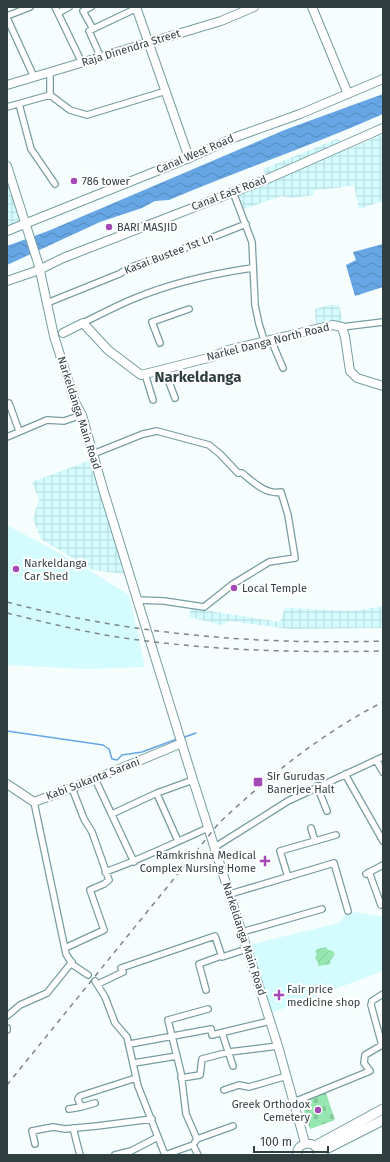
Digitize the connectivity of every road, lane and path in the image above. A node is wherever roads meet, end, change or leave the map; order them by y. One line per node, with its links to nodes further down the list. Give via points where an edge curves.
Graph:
1 (30, 7): 9 (street)
2 (55, 7): 8 (street)
3 (69, 7): 8 (street)
4 (91, 7): 10 (street, via 83,11)
5 (137, 7): 10 (street); 11 (main road)
6 (254, 7): 11 (main road, Raja Dinendra Street, via 235,16)
7 (312, 7): 19 (main road)
8 (58, 13): 13 (street)
9 (7, 17): 15 (street)
10 (93, 29): 12 (street, via 89,31)
11 (149, 44): 12 (main road, Raja Dinendra Street); 18 (main road)
12 (101, 58): 13 (main road, Raja Dinendra Street)
13 (82, 63): 14 (main road, Raja Dinendra Street)
14 (50, 72): 15 (main road, Raja Dinendra Street); 20 (street)
15 (34, 77): 17 (main road, Raja Dinendra Street)
16 (383, 79): 19 (main road, Canal West Road)
17 (7, 85)
18 (166, 91): 20 (street, via 87,115 70,110); 24 (main road)
19 (348, 94): 24 (main road, Canal West Road)
20 (50, 95): 21 (street)
21 (19, 104): 22 (street); 26 (street, via 31,148)
22 (7, 107)
23 (383, 128): 27 (main road, Canal East Road)
24 (189, 158): 29 (main road, Canal West Road)
25 (7, 166): 29 (main road)
26 (55, 184)
27 (234, 192): 28 (street); 31 (main road, Canal East Road)
28 (246, 224): 32 (street, via 254,256); 34 (street, Kasai Bustee 1st Ln, via 131,267)
29 (26, 227): 30 (main road, Canal West Road); 31 (main road, Narkeldanga Main Road)
30 (7, 231)
31 (39, 268): 33 (main road, Canal East Road); 34 (main road, Narkeldanga Main Road)
32 (252, 268): 37 (street, via 180,282 133,299); 40 (street, via 259,324)
33 (7, 281)
34 (47, 303): 49 (main road, Narkeldanga Main Road, via 54,336 75,402)
35 (189, 310): 41 (street, via 152,322)
36 (383, 322): 38 (street)
37 (83, 323): 39 (main road); 44 (main road, via 108,350 141,375)
38 (342, 327): 40 (main road, Narkel Danga North Road, via 334,325); 45 (main road, Narkel Danga North Road, via 350,371 358,378)
39 (63, 333)
40 (268, 342): 42 (street); 43 (main road, Narkel Danga North Road, via 228,350 212,357)
41 (160, 343)
42 (283, 368)
43 (164, 369): 44 (main road, Narkel Danga North Road); 46 (street)
44 (145, 374): 47 (street)
45 (383, 386)
46 (175, 398)
47 (153, 400)
48 (9, 403): 50 (street)
49 (82, 415): 50 (street, via 64,421 47,420); 52 (main road, Narkeldanga Main Road)
50 (19, 431): 51 (street)
51 (7, 437)
52 (93, 454): 53 (main road, Narkeldanga Main Road); 53 (street, via 157,431 209,445 238,473 274,493 281,492 288,515 296,558 269,562 233,584 204,607)
53 (137, 600): 54 (main road, Narkeldanga Main Road)
54 (182, 743): 59 (main road, Kabi Sukanta Sarani); 60 (main road, Narkeldanga Main Road)
55 (383, 757): 56 (street)
56 (376, 760): 57 (street); 58 (street)
57 (383, 772)
58 (345, 774): 62 (street); 73 (street)
59 (95, 780): 63 (main road, Kabi Sukanta Sarani); 67 (street)
60 (193, 780): 64 (street); 68 (main road, Narkeldanga Main Road)
61 (7, 784): 65 (main road, Kabi Sukanta Sarani)
62 (317, 786): 66 (street); 74 (street, via 288,801)
63 (72, 788): 65 (main road, Kabi Sukanta Sarani); 77 (street, via 92,832)
64 (156, 794): 67 (street); 71 (street)
65 (34, 802): 84 (street)
66 (327, 811)
67 (112, 814): 75 (street)
68 (208, 828): 71 (street); 74 (main road, Narkeldanga Main Road)
69 (311, 828): 72 (street)
70 (336, 835): 72 (street)
71 (178, 841): 75 (street)
72 (315, 841): 78 (street, via 280,851)
73 (383, 841)
74 (215, 847): 79 (main road, Narkeldanga Main Road)
75 (134, 862): 77 (street)
76 (383, 865): 80 (street, via 367,873)
77 (105, 872): 84 (street, via 109,880 90,890 104,930)
78 (288, 877): 79 (street); 82 (street, via 334,863)
79 (230, 894): 83 (main road, Narkeldanga Main Road)
80 (381, 904)
81 (322, 909): 83 (street)
82 (348, 911)
83 (242, 932): 85 (main road, Narkeldanga Main Road)
84 (65, 948): 87 (street)
85 (247, 949): 86 (street); 93 (main road, Narkeldanga Main Road)
86 (221, 956): 89 (street, via 199,964); 96 (street, via 215,936 121,968 122,972 97,983 115,1023)
87 (72, 962): 88 (street); 92 (street, via 47,993 20,1005)
88 (88, 975)
89 (206, 990)
90 (383, 994): 97 (street, via 372,1001 371,1005)
91 (208, 1009): 95 (street, via 168,1020)
92 (7, 1016)
93 (270, 1020): 94 (street); 98 (main road, Narkeldanga Main Road)
94 (222, 1033): 95 (street, via 212,1036 211,1029); 99 (street)
95 (173, 1036): 96 (street); 100 (street)
96 (130, 1044): 101 (street)
97 (383, 1045): 107 (street, via 365,1055 364,1062 370,1072)
98 (278, 1046): 99 (street); 103 (main road, Narkeldanga Main Road)
99 (229, 1052): 102 (street); 105 (street, via 202,1059 200,1076)
100 (177, 1056): 101 (street); 105 (street)
101 (134, 1062): 104 (street)
102 (233, 1066)
103 (287, 1076): 106 (street, via 249,1087 239,1086); 107 (main road, Narkeldanga Main Road)
104 (136, 1078): 109 (street, via 80,1096 78,1099); 112 (street)
105 (181, 1078): 117 (street, via 186,1114)
106 (224, 1090)
107 (294, 1102): 118 (main road, Narkeldanga Main Road)
108 (95, 1103): 109 (street)
109 (81, 1107): 110 (street)
110 (69, 1109)
111 (383, 1109): 121 (main road)
112 (152, 1119): 115 (street); 116 (street)
113 (383, 1120): 121 (main road)
114 (233, 1126): 117 (street)
115 (73, 1128): 119 (street, via 53,1126 32,1131); 122 (street)
116 (158, 1137): 123 (street, via 131,1151); 124 (street)
117 (197, 1139): 120 (street)
118 (305, 1143): 121 (main road); 126 (main road, via 298,1148)
119 (35, 1144)
120 (193, 1145): 124 (street); 125 (street)
121 (317, 1151)
122 (80, 1155)
123 (114, 1155)
124 (165, 1155)
125 (198, 1155)
126 (297, 1155)

